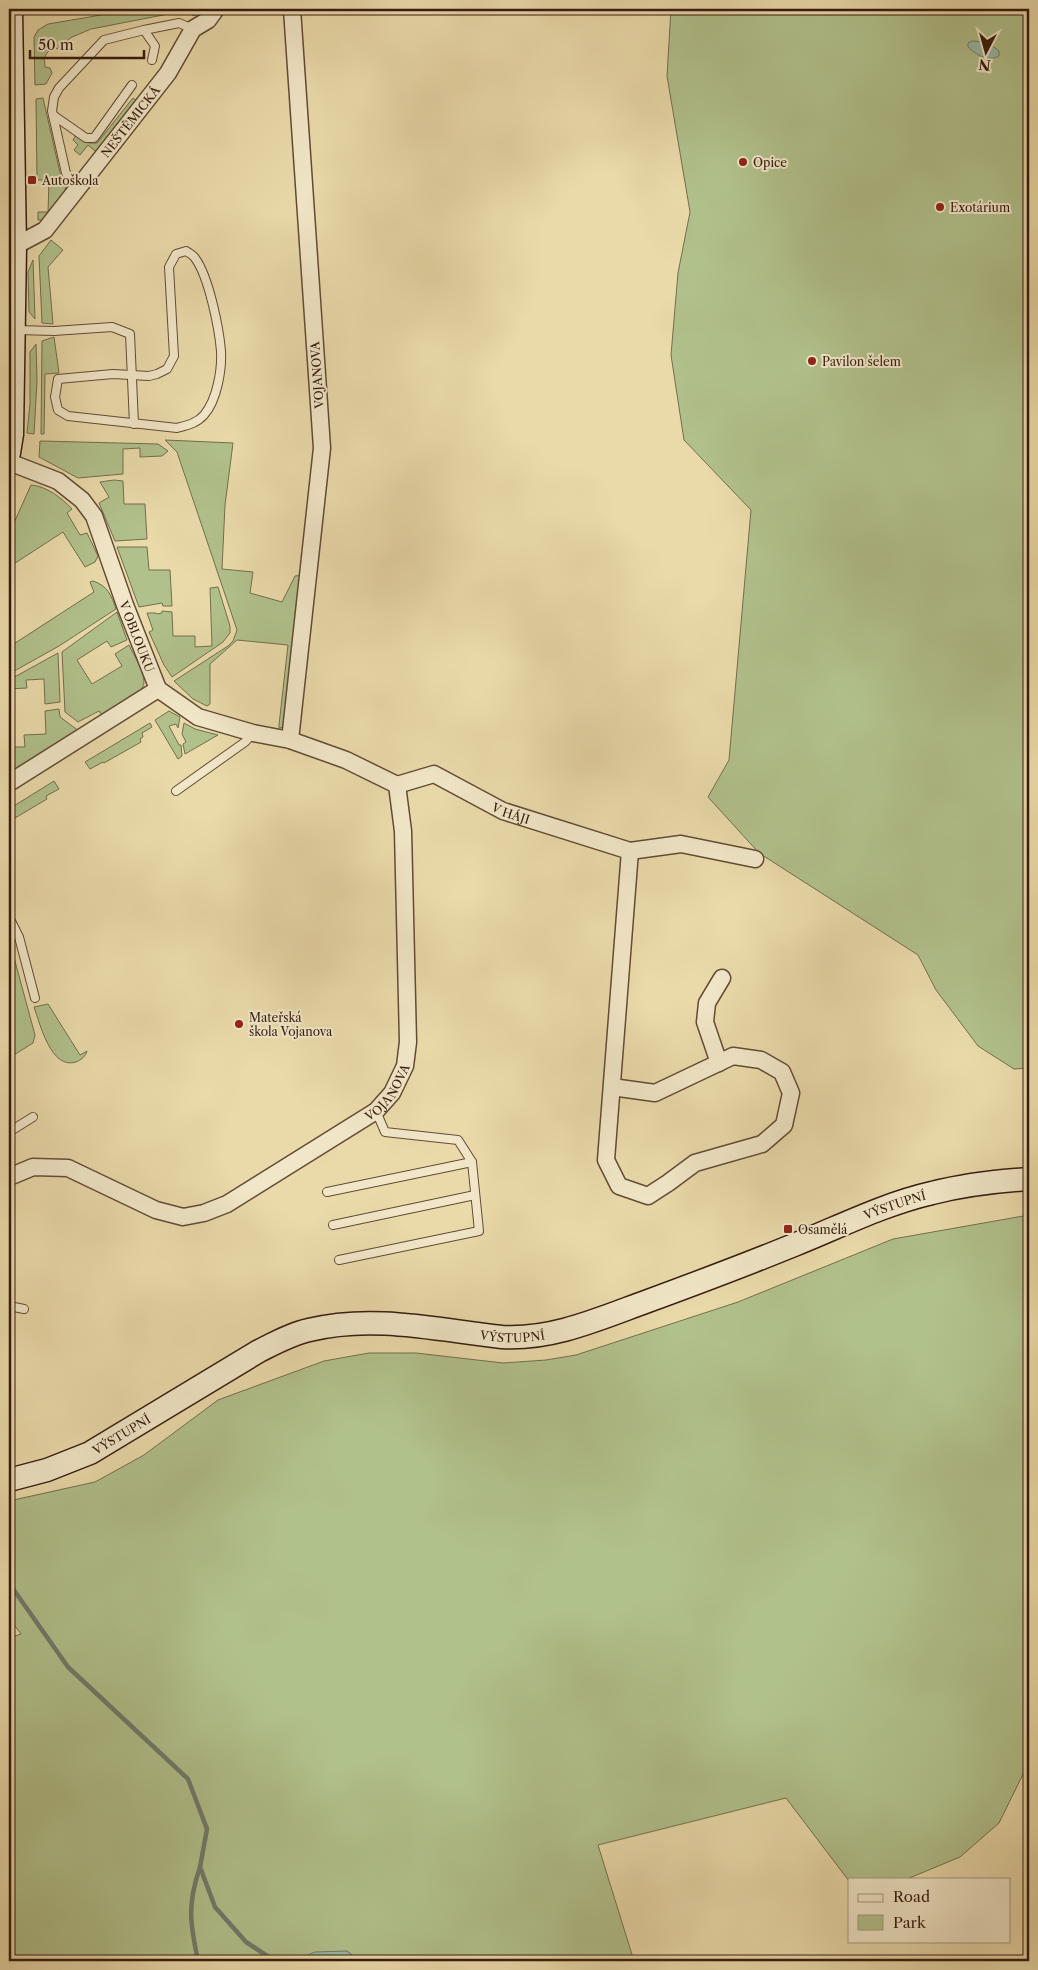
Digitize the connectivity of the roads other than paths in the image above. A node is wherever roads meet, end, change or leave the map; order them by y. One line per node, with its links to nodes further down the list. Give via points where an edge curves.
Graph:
1 (216, 9): 4 (street, NEŠTĚMICKÁ, via 208,20)
2 (292, 9): 18 (street, VOJANOVA, via 322,448)
3 (14, 10): 10 (street)
4 (193, 29): 5 (lane, via 179,24); 9 (street, NEŠTĚMICKÁ, via 168,73)
5 (144, 30): 6 (lane, via 156,46); 8 (lane, via 104,40 59,88 54,97)
6 (152, 60)
7 (132, 85): 8 (lane, via 94,138 86,138)
8 (54, 115): 9 (lane, via 66,173)
9 (76, 188): 10 (street, NEŠTĚMICKÁ, via 44,230)
10 (15, 246): 11 (street)
11 (14, 330): 12 (lane, via 112,327 130,334); 14 (street)
12 (132, 376): 13 (lane); 13 (lane, via 113,374 58,379 55,397 58,410 68,416); 13 (lane, via 157,374 168,369 174,356 169,267 176,254 186,251 195,258 206,279 213,308 221,352 213,399 206,414 195,423 177,428)
13 (134, 424)
14 (9, 453)
15 (9, 462): 16 (street, V OBLOUKU, via 58,481 82,500 94,516)
16 (158, 689): 17 (street, via 198,717); 19 (street, V OBLOUKU)
17 (253, 734): 18 (street); 21 (lane)
18 (290, 740): 20 (street, via 346,760)
19 (9, 783)
20 (397, 785): 22 (street, V HÁJI, via 434,774 503,811); 29 (street, VOJANOVA, via 403,831 408,1042 405,1066 392,1093)
21 (176, 791)
22 (630, 851): 23 (street, V HÁJI, via 681,844); 28 (street)
23 (755, 859)
24 (9, 917): 26 (lane, via 19,937)
25 (722, 978): 27 (street, via 707,1003 705,1022)
26 (35, 998)
27 (719, 1063): 28 (street, via 655,1093); 28 (street, via 733,1056 761,1060 782,1072 791,1093 784,1125 762,1144 695,1163 648,1196 619,1186 606,1160)
28 (612, 1087)
29 (376, 1111): 32 (lane, via 385,1132 458,1140); 33 (street, VOJANOVA, via 227,1204 204,1214 183,1216 156,1210 68,1168 33,1167)
30 (33, 1118): 31 (lane)
31 (9, 1132)
32 (472, 1162): 35 (lane); 36 (lane)
33 (9, 1178)
34 (1029, 1179): 41 (street, VÝSTUPNÍ, via 997,1181 931,1193 728,1272 554,1333 502,1337 375,1322 308,1330 259,1350 90,1452 47,1470)
35 (327, 1192)
36 (475, 1195): 37 (lane); 38 (lane, via 479,1231)
37 (333, 1225)
38 (340, 1260)
39 (9, 1306): 40 (lane)
40 (24, 1309)
41 (9, 1480)

